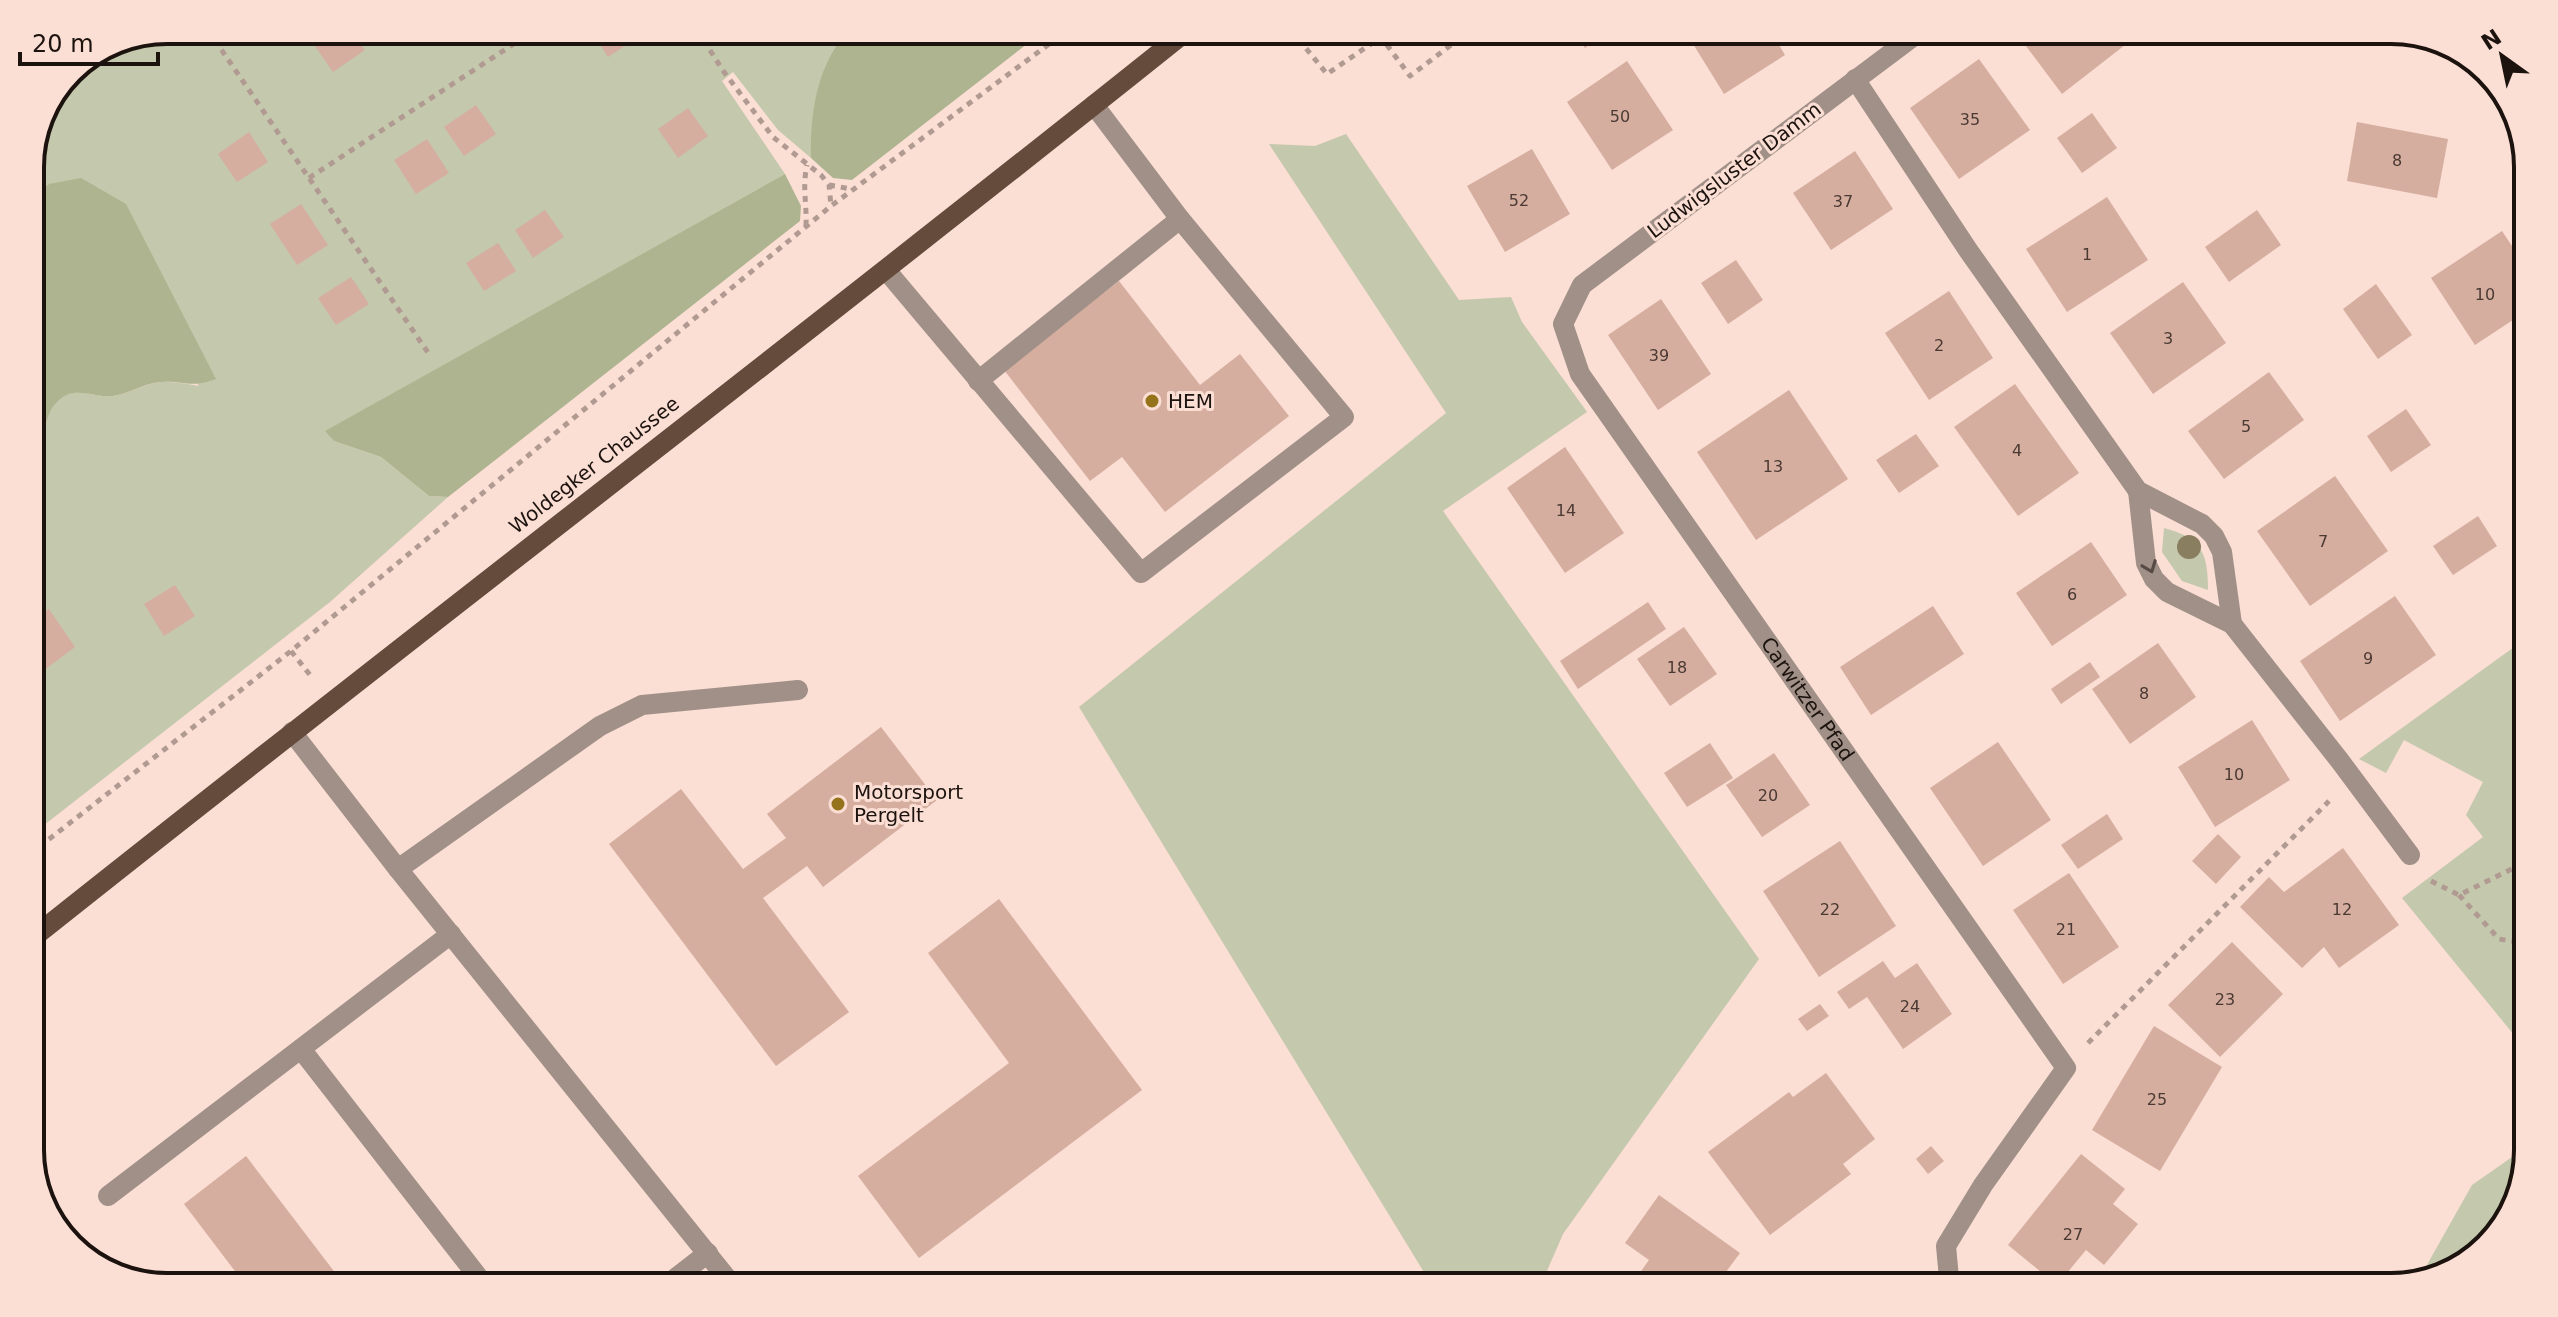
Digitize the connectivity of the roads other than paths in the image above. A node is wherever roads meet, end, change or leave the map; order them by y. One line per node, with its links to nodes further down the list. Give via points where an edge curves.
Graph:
1 (1170, 44): 4 (main road, Woldegker Chaussee)
2 (1903, 44): 3 (street, Ludwigsluster Damm)
3 (1855, 79): 7 (street, Ludwigsluster Damm, via 1582,285); 9 (street)
4 (1094, 105): 5 (street); 6 (main road, Woldegker Chaussee)
5 (1180, 219): 8 (street); 8 (street, via 1344,417 1141,573)
6 (886, 270): 8 (street); 12 (main road, Woldegker Chaussee)
7 (1563, 324): 23 (street, Carwitzer Pfad, via 1580,374 2066,1068 1946,1246)
8 (978, 381)
9 (2138, 491): 10 (street, via 2202,524 2214,536 2222,552); 10 (street, one-way to 10, via 2146,563 2154,579 2167,592)
10 (2232, 624): 13 (street)
11 (798, 690): 14 (street, via 642,705 600,726)
12 (292, 732): 14 (street); 15 (main road, Woldegker Chaussee)
13 (2410, 855)
14 (398, 869): 16 (street)
15 (44, 929)
16 (451, 934): 17 (street); 19 (street)
17 (301, 1049): 18 (street); 20 (street)
18 (108, 1196)
19 (708, 1253): 21 (street); 22 (street)
20 (475, 1273)
21 (682, 1273)
22 (723, 1273)
23 (1949, 1273)

